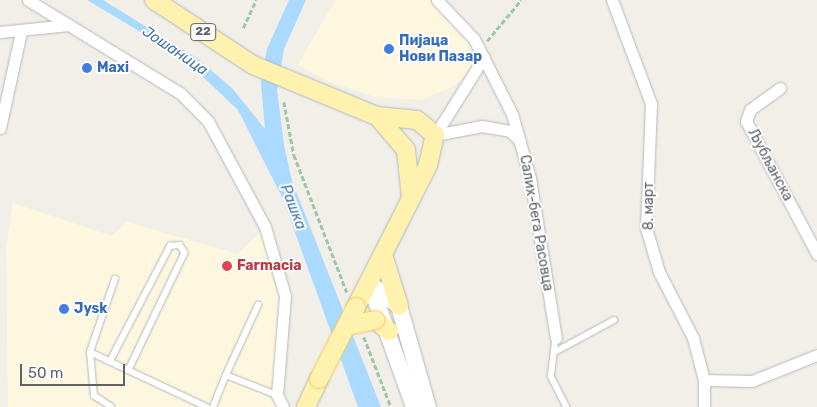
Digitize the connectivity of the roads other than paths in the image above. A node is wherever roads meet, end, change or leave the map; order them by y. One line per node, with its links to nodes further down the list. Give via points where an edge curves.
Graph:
1 (28, 0): 5 (street)
2 (154, 0): 10 (main road, 22, via 253,65 294,85)
3 (437, 0): 8 (street, Салих-бега Расовца)
4 (612, 0): 31 (street, 8. март, via 652,109 646,228 659,272 693,338)
5 (69, 26): 7 (street); 32 (street, via 180,93 208,121 243,179 266,227 284,296)
6 (0, 32): 7 (street)
7 (21, 32): 11 (street)
8 (482, 53): 12 (street); 13 (street, Салих-бега Расовца)
9 (780, 88): 15 (street, Љубљанска, via 750,110 746,121)
10 (377, 116): 12 (main road, 22, via 417,120); 14 (main road, 22, via 406,150)
11 (0, 128)
12 (434, 135): 13 (street, via 482,126 510,131); 14 (main road, via 431,158)
13 (520, 141): 24 (street, Салих-бега Расовца)
14 (411, 198): 16 (main road)
15 (817, 254)
16 (384, 258): 18 (main road); 20 (main road)
17 (115, 279): 25 (lane)
18 (370, 284): 20 (street); 22 (main road, bridge, via 352,301); 23 (street)
19 (258, 305): 30 (lane)
20 (399, 306): 39 (street)
21 (614, 320): 26 (lane)
22 (361, 326): 23 (main road); 33 (main road, bridge, via 319,379)
23 (390, 331): 38 (street)
24 (556, 338): 26 (lane, Салих-бега Расовца)
25 (90, 352): 28 (lane); 34 (lane, via 94,396)
26 (554, 352): 40 (lane, Салих-бега Расовца, via 551,376)
27 (817, 355): 31 (street, via 752,381)
28 (110, 361): 29 (lane); 29 (lane, via 170,246 180,246 185,253)
29 (129, 370): 35 (lane)
30 (226, 375): 32 (lane); 36 (lane)
31 (704, 380): 41 (street, 8. март)
32 (277, 395): 37 (street)
33 (309, 405)
34 (112, 407)
35 (208, 407)
36 (213, 407)
37 (283, 407)
38 (414, 407)
39 (428, 407)
40 (567, 407)
41 (704, 407)

